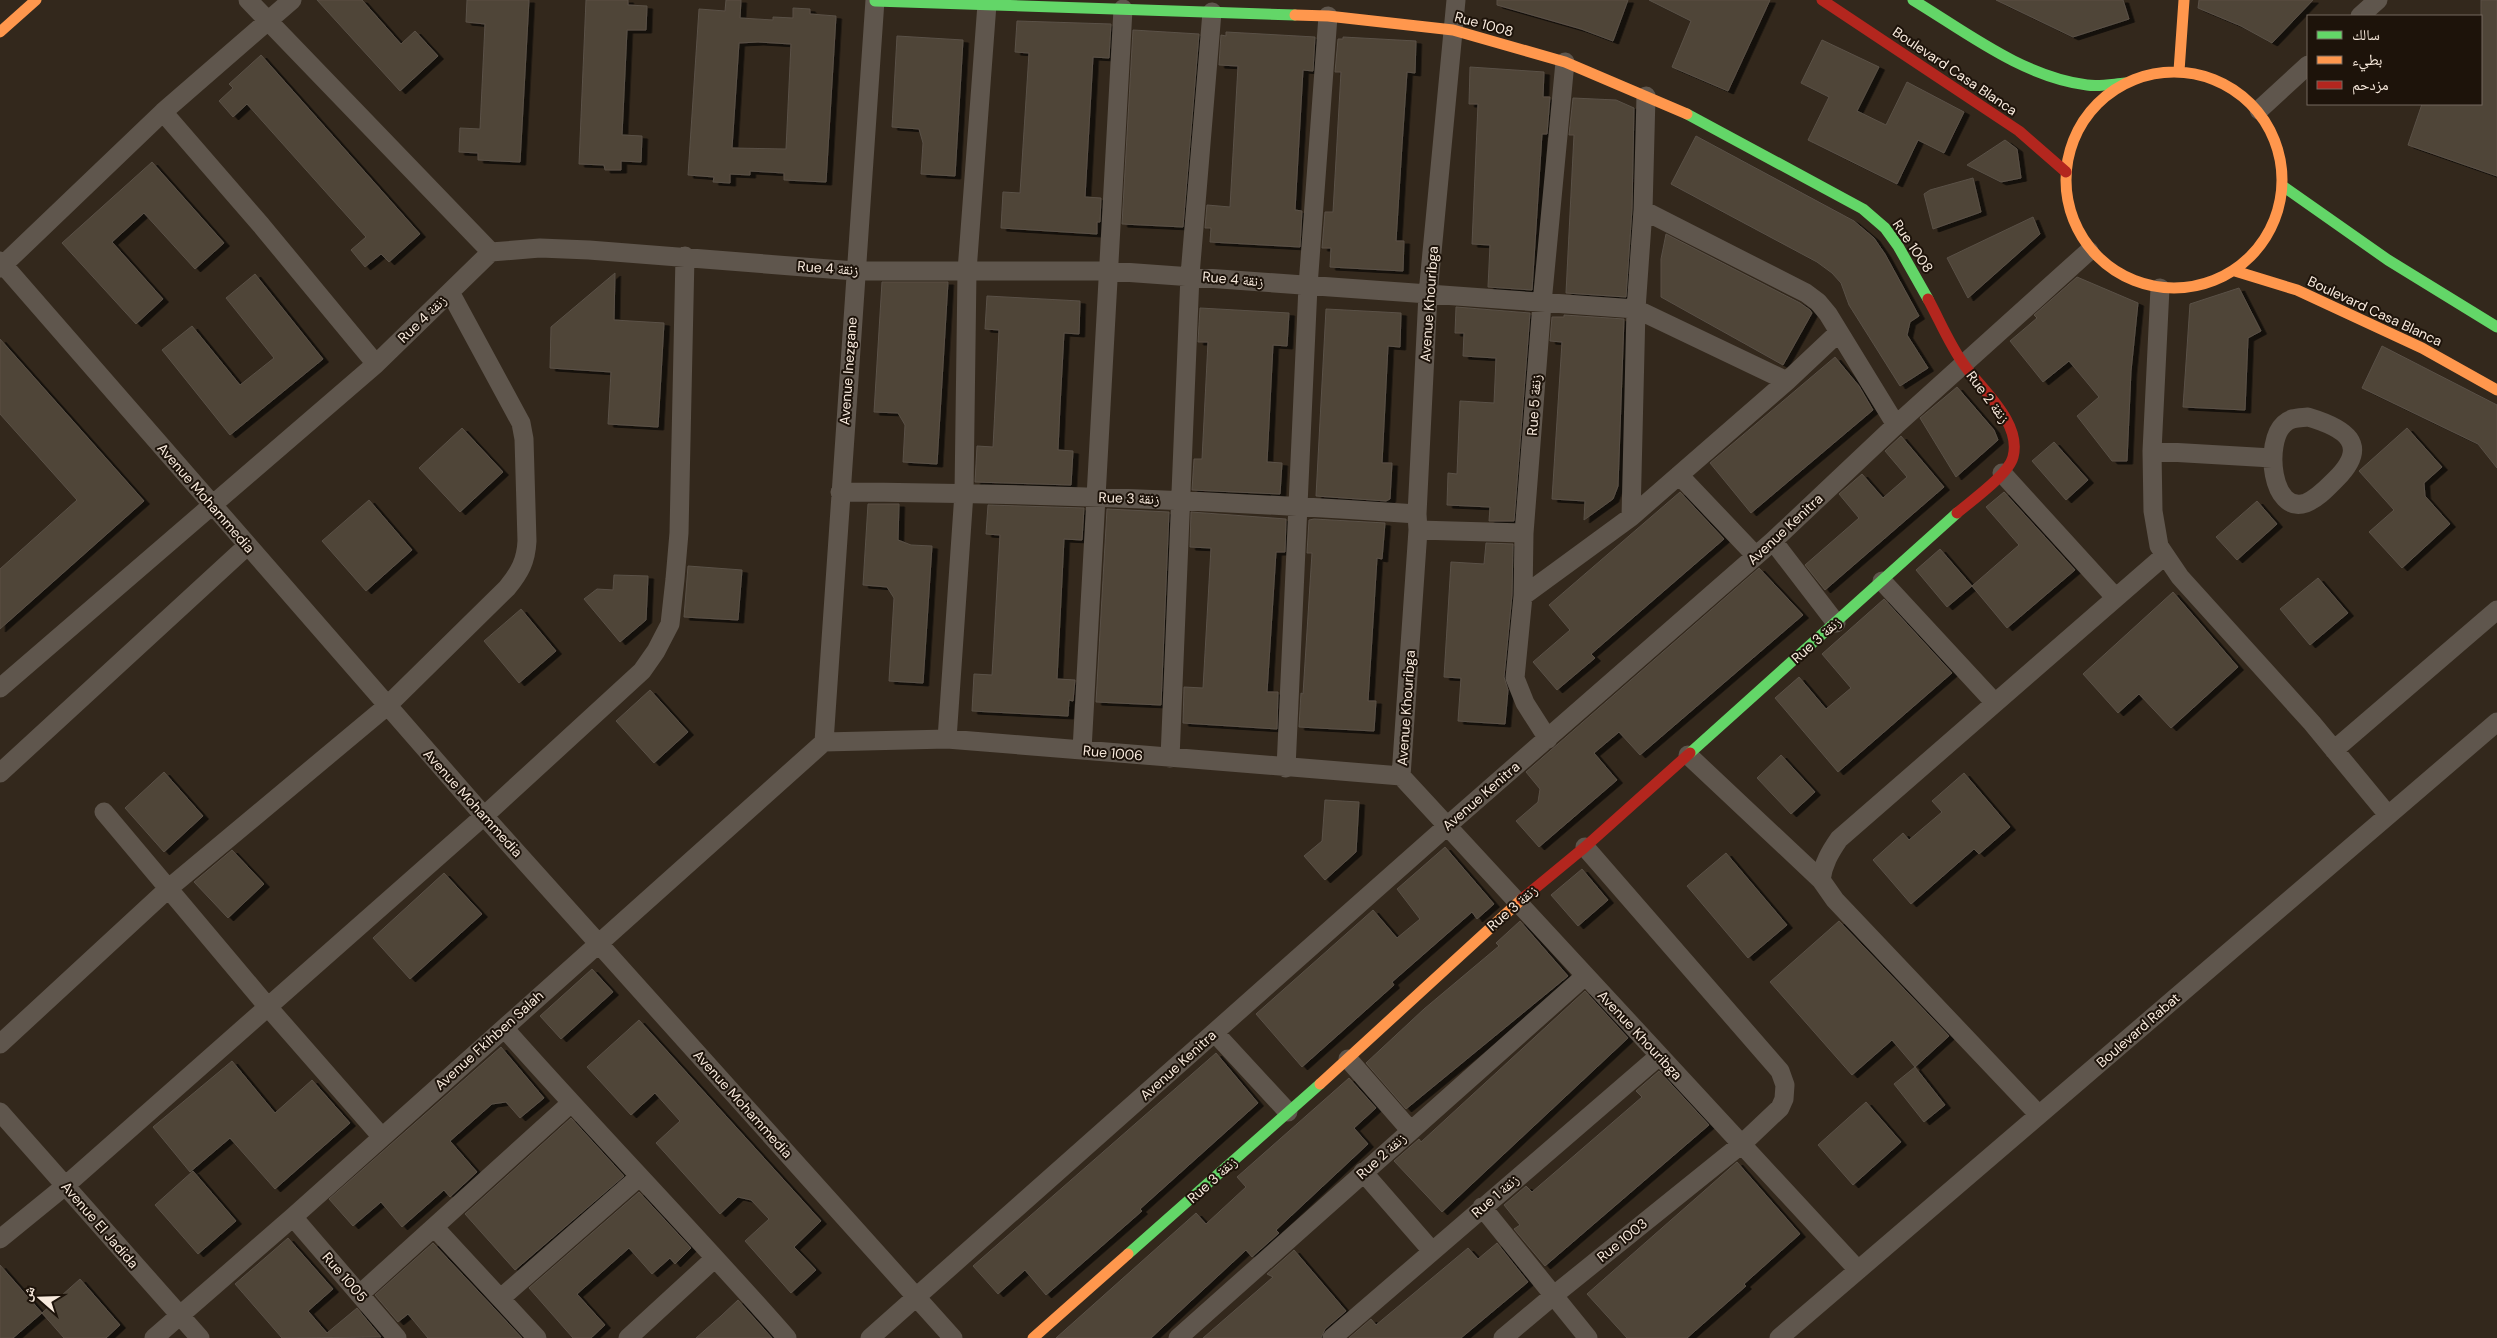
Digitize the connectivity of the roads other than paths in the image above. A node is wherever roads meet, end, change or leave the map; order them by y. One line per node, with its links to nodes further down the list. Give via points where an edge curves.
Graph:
1 (36, 0): 17 (street)
2 (248, 0): 15 (street)
3 (292, 0): 15 (street)
4 (1456, 0): 16 (street, Avenue Khouribga)
5 (1822, 0): 25 (street, Boulevard Casa Blanca, via 2019,131)
6 (1913, 0): 21 (street, via 2009,56 2056,79 2088,85)
7 (2184, 0): 20 (street)
8 (2378, 0): 13 (street)
9 (875, 1): 10 (street, Rue 1008); 32 (street, Avenue Inezgane)
10 (987, 4): 12 (street, Rue 1008); 33 (street)
11 (1202, 8): 12 (street, Rue 1008); 14 (street, Rue 1008); 36 (street)
12 (1123, 9): 34 (street)
13 (2361, 15)
14 (1328, 16): 16 (street, Rue 1008); 37 (street)
15 (268, 21): 24 (street); 28 (street)
16 (1453, 30): 18 (street, Rue 1008); 40 (street, Avenue Khouribga)
17 (0, 32)
18 (1565, 62): 22 (street, Rue 1008); 41 (street, Rue 5 زنقة)
19 (2307, 66): 23 (street)
20 (2179, 71): 21 (street, via 2151,74); 23 (street, via 2209,76 2236,90)
21 (2125, 83): 25 (street, via 2095,106 2075,136)
22 (1646, 96): 27 (street); 46 (street, Rue 1008, via 1689,115 1862,209 1885,228)
23 (2259, 110): 26 (street, via 2278,146)
24 (163, 112): 31 (street); 45 (street)
25 (2066, 172): 29 (street, via 2067,197 2073,221)
26 (2284, 187): 35 (street, via 2276,220 2260,248); 43 (street, via 2334,225 2444,297)
27 (1643, 210): 42 (street); 44 (street, via 1806,293 1828,314)
28 (491, 252): 30 (street, Rue 4 زنقة, via 540,248); 39 (street, Rue 4 زنقة)
29 (2089, 252): 38 (street, via 2119,275); 46 (street, Avenue Kenitra)
30 (685, 256): 32 (street, Rue 4 زنقة); 88 (street, via 679,533 670,624 642,671)
31 (1, 264): 58 (street, Avenue Mohammedia)
32 (855, 271): 33 (street, Rue 4 زنقة); 54 (street, Avenue Inezgane)
33 (967, 271): 34 (street, Rue 4 زنقة); 55 (street)
34 (1109, 271): 36 (street, Rue 4 زنقة); 56 (street)
35 (2235, 271): 38 (street, via 2213,283 2188,289); 48 (street, Boulevard Casa Blanca, via 2297,290 2422,348)
36 (1190, 275): 37 (street, Rue 4 زنقة); 57 (street)
37 (1308, 286): 40 (street, Rue 4 زنقة); 59 (street)
38 (2160, 288): 50 (street)
39 (450, 292): 45 (street, Rue 4 زنقة); 74 (street, via 521,423 526,556 507,588)
40 (1428, 294): 41 (street, Rue 4 زنقة); 61 (street, Avenue Khouribga)
41 (1542, 303): 42 (street, Rue 4 زنقة); 62 (street, Rue 5 زنقة)
42 (1636, 309): 47 (street); 60 (street)
43 (2497, 327)
44 (1838, 333): 47 (street); 49 (street)
45 (376, 364): 58 (street, Rue 4 زنقة)
46 (1964, 365): 49 (street, Avenue Kenitra); 53 (street, Rue 2 زنقة, via 2006,417 2015,443 2015,452)
47 (1787, 381): 52 (street)
48 (2497, 390)
49 (1896, 425): 63 (street, Avenue Kenitra)
50 (2152, 451): 51 (street); 66 (street, via 2155,532)
51 (2272, 458): 51 (street, via 2277,483 2284,497 2289,502 2305,503 2348,467 2353,456 2353,444 2330,424 2308,417 2291,419 2277,433)
52 (1679, 475): 60 (street); 65 (street)
53 (1998, 477): 67 (street, Rue 3 زنقة); 69 (street)
54 (840, 492): 55 (street, Rue 3 زنقة); 78 (street, Avenue Inezgane)
55 (964, 493): 56 (street, Rue 3 زنقة); 76 (street)
56 (1098, 497): 57 (street, Rue 3 زنقة); 79 (street)
57 (1182, 499): 59 (street, Rue 3 زنقة); 82 (street)
58 (212, 505): 64 (street, Avenue Mohammedia); 72 (street, Rue 4 زنقة)
59 (1298, 506): 61 (street, Rue 3 زنقة); 83 (street)
60 (1631, 517): 68 (street)
61 (1417, 522): 62 (street, Rue 3 زنقة); 85 (street, Avenue Khouribga)
62 (1524, 534): 68 (street, Rue 5 زنقة)
63 (1773, 541): 65 (street, Avenue Kenitra); 71 (street)
64 (247, 546): 74 (street, Avenue Mohammedia); 84 (street)
65 (1756, 556): 77 (street, Avenue Kenitra)
66 (2164, 556): 69 (street); 80 (street)
67 (1882, 581): 71 (street, Rue 3 زنقة); 73 (street)
68 (1523, 596): 77 (street, Rue 5 زنقة, via 1515,678 1525,704)
69 (2115, 597): 73 (street)
70 (2497, 610): 80 (street)
71 (1836, 623): 81 (street, Rue 3 زنقة)
72 (0, 688)
73 (1995, 703): 91 (street, via 1840,839 1822,868)
74 (387, 706): 88 (street, Avenue Mohammedia); 92 (street)
75 (2497, 722): 87 (street, Boulevard Rabat)
76 (948, 739): 78 (street, Rue 1006); 79 (street, Rue 1006)
77 (1548, 739): 89 (street, Avenue Kenitra)
78 (824, 742): 94 (street, Avenue Fkihben Salah)
79 (1082, 750): 82 (street, Rue 1006)
80 (2334, 750): 87 (street)
81 (1688, 754): 90 (street, Rue 3 زنقة); 91 (street)
82 (1170, 758): 83 (street, Rue 1006)
83 (1286, 768): 85 (street, Rue 1006)
84 (0, 773)
85 (1401, 776): 89 (street, Avenue Khouribga)
86 (104, 812): 92 (street)
87 (2388, 815): 105 (street, Boulevard Rabat)
88 (484, 816): 94 (street, Avenue Mohammedia); 96 (street)
89 (1446, 826): 93 (street, Avenue Khouribga); 98 (street, Avenue Kenitra)
90 (1586, 847): 93 (street, Rue 3 زنقة); 108 (street, Rue 1003, via 1780,1071 1785,1085 1783,1104)
91 (1821, 880): 105 (street, via 1835,900)
92 (169, 888): 96 (street); 99 (street)
93 (1517, 903): 95 (street, Avenue Khouribga); 101 (street, Rue 3 زنقة)
94 (597, 942): 97 (street, Avenue Fkihben Salah); 122 (street, Avenue Mohammedia)
95 (1584, 976): 100 (street, Avenue Khouribga); 106 (street, Rue 2 زنقة)
96 (268, 1008): 107 (street); 111 (street)
97 (504, 1028): 102 (street); 107 (street, Avenue Fkihben Salah)
98 (1215, 1033): 104 (street); 122 (street, Avenue Kenitra)
99 (0, 1044)
100 (1659, 1056): 108 (street, Avenue Khouribga); 112 (street, Rue 1 زنقة)
101 (1348, 1059): 104 (street, Rue 3 زنقة); 106 (street)
102 (571, 1103): 110 (street); 114 (street)
103 (0, 1112): 111 (street, Avenue El Jadida)
104 (1288, 1112): 132 (street, Rue 3 زنقة)
105 (2039, 1115): 118 (street, Boulevard Rabat)
106 (1410, 1130): 109 (street, Rue 2 زنقة)
107 (381, 1136): 113 (street, Avenue Fkihben Salah)
108 (1743, 1143): 118 (street, Avenue Khouribga); 120 (street, Rue 1003)
109 (1364, 1172): 116 (street); 133 (street, Rue 2 زنقة)
110 (639, 1177): 117 (street, via 680,1217); 121 (street)
111 (65, 1186): 115 (street); 123 (street, Avenue El Jadida)
112 (1482, 1207): 116 (street, Rue 1 زنقة); 120 (street)
113 (293, 1217): 119 (street, Rue 1005); 123 (street, Avenue Fkihben Salah)
114 (435, 1228): 119 (street); 121 (street)
115 (0, 1239)
116 (1432, 1251): 134 (street, Rue 1 زنقة)
117 (714, 1259): 128 (street); 129 (street)
118 (1858, 1270): 137 (street, Boulevard Rabat)
119 (360, 1294): 126 (street, Rue 1005)
120 (1553, 1296): 135 (street, Rue 1003); 136 (street)
121 (501, 1298): 127 (street)
122 (916, 1298): 130 (street, Avenue Kenitra); 131 (street, Avenue Mohammedia)
123 (180, 1316): 124 (street, Avenue Fkihben Salah); 125 (street, Avenue El Jadida)
124 (154, 1338)
125 (200, 1338)
126 (397, 1338)
127 (537, 1338)
128 (628, 1338)
129 (787, 1338)
130 (870, 1338)
131 (953, 1338)
132 (1033, 1338)
133 (1178, 1338)
134 (1332, 1338)
135 (1504, 1338)
136 (1588, 1338)
137 (1779, 1338)

